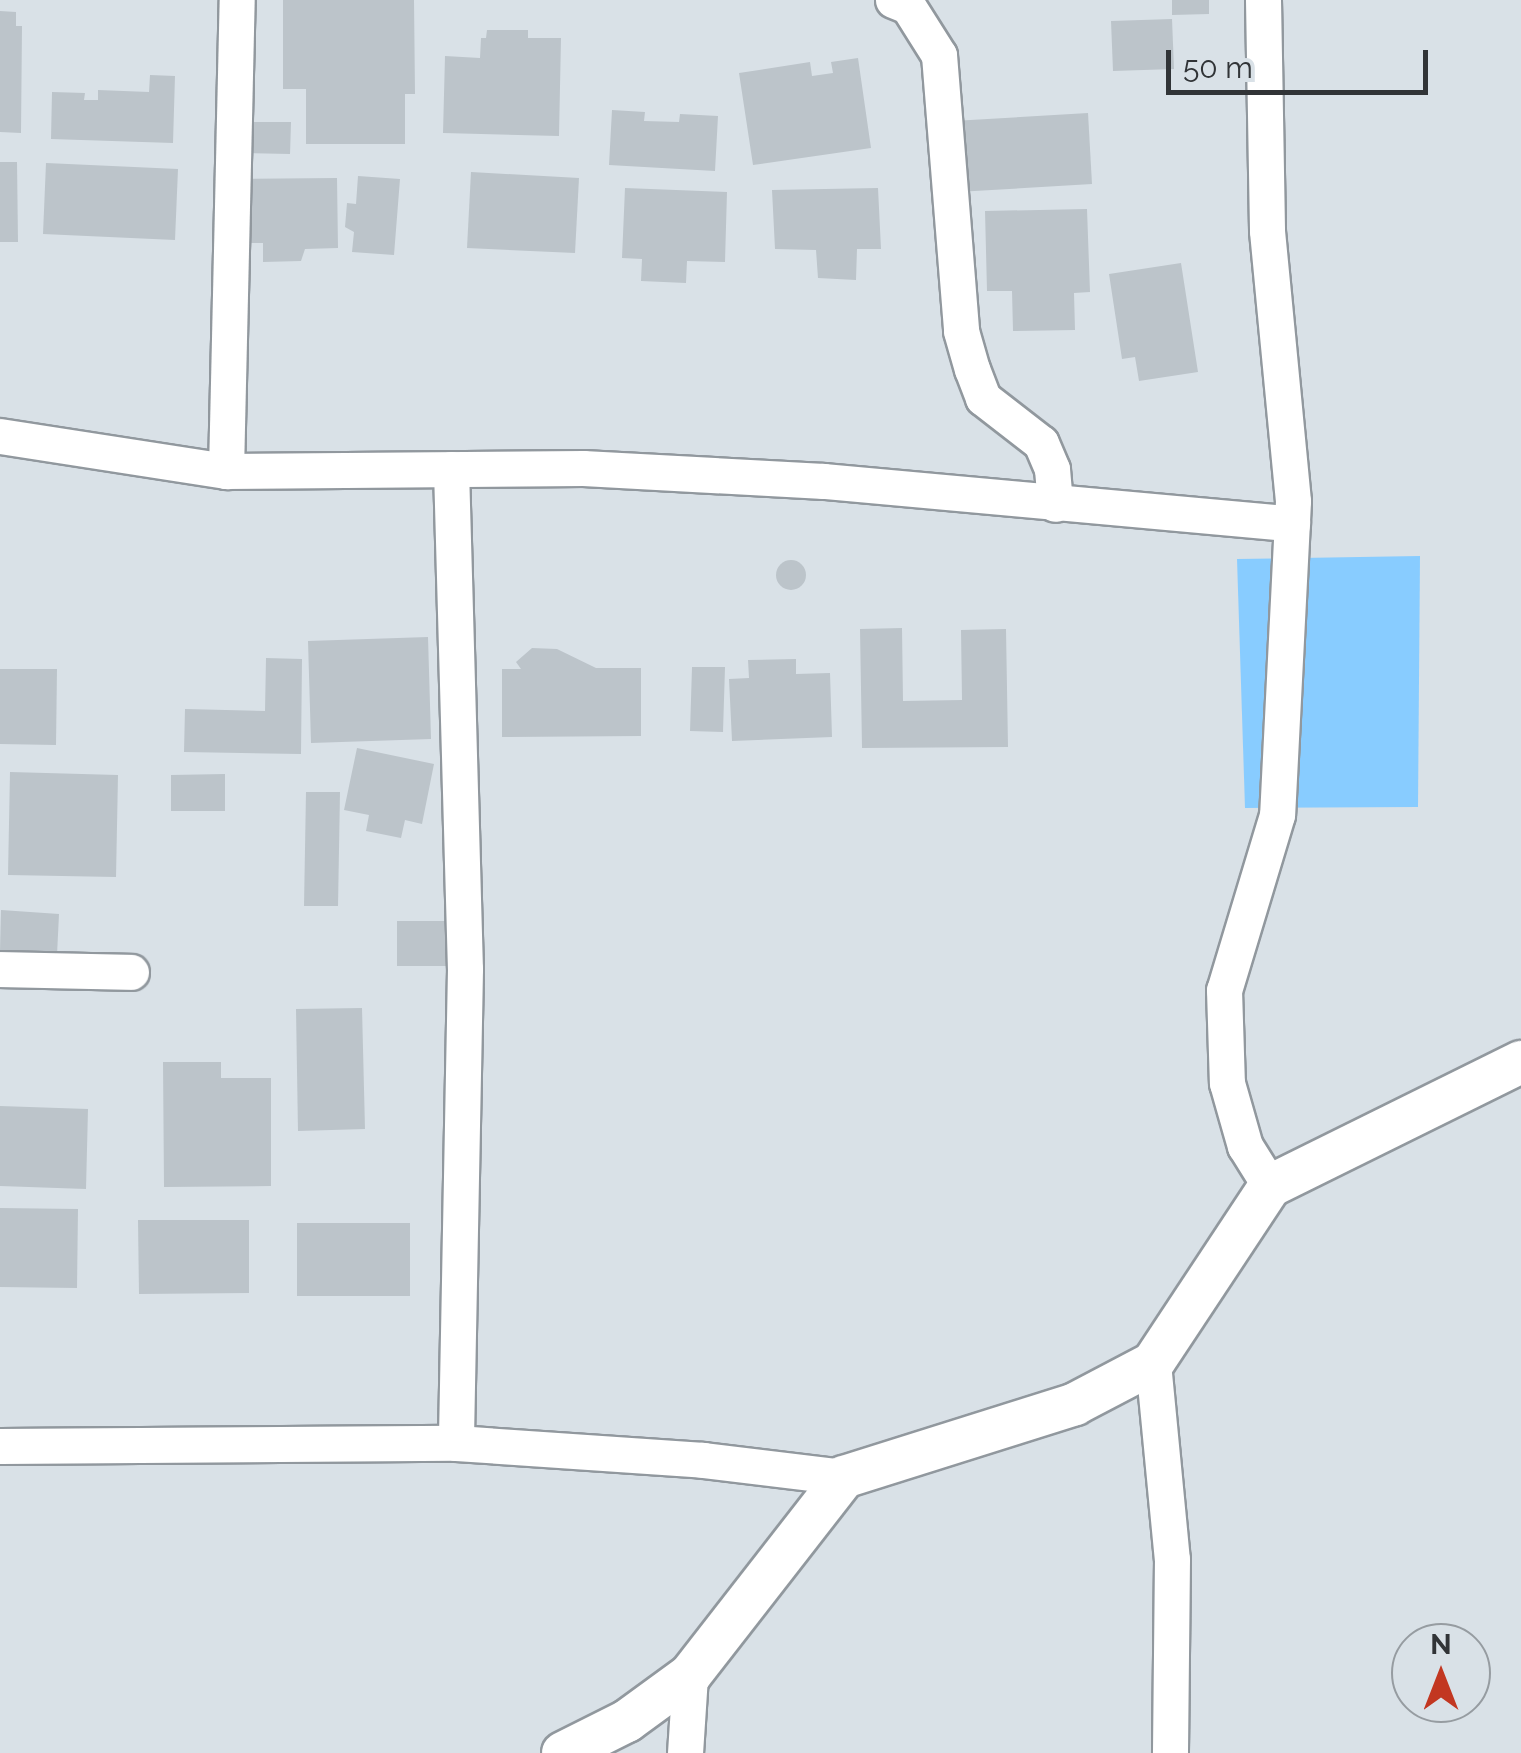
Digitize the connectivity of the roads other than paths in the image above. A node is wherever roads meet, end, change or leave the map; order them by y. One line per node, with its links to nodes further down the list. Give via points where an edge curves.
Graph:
1 (237, 0): 5 (street)
2 (893, 0): 7 (street, via 908,6 939,55 957,296 972,369 982,398 1041,443)
3 (1262, 0): 8 (street, via 1267,231)
4 (0, 436): 5 (street)
5 (226, 470): 6 (street)
6 (451, 470): 7 (street, via 583,468 824,481); 14 (street, via 465,968)
7 (1055, 504): 8 (street)
8 (1292, 524): 12 (street, via 1277,816 1224,990 1227,1083 1245,1146)
9 (0, 969): 10 (street)
10 (131, 972)
11 (1521, 1062): 12 (street)
12 (1270, 1186): 13 (street)
13 (1153, 1363): 16 (street, via 1074,1404); 20 (street, via 1172,1559)
14 (456, 1443): 15 (street); 16 (street)
15 (0, 1446)
16 (844, 1477): 17 (street)
17 (690, 1675): 18 (street, via 627,1720); 19 (street)
18 (564, 1753)
19 (685, 1753)
20 (1170, 1753)

